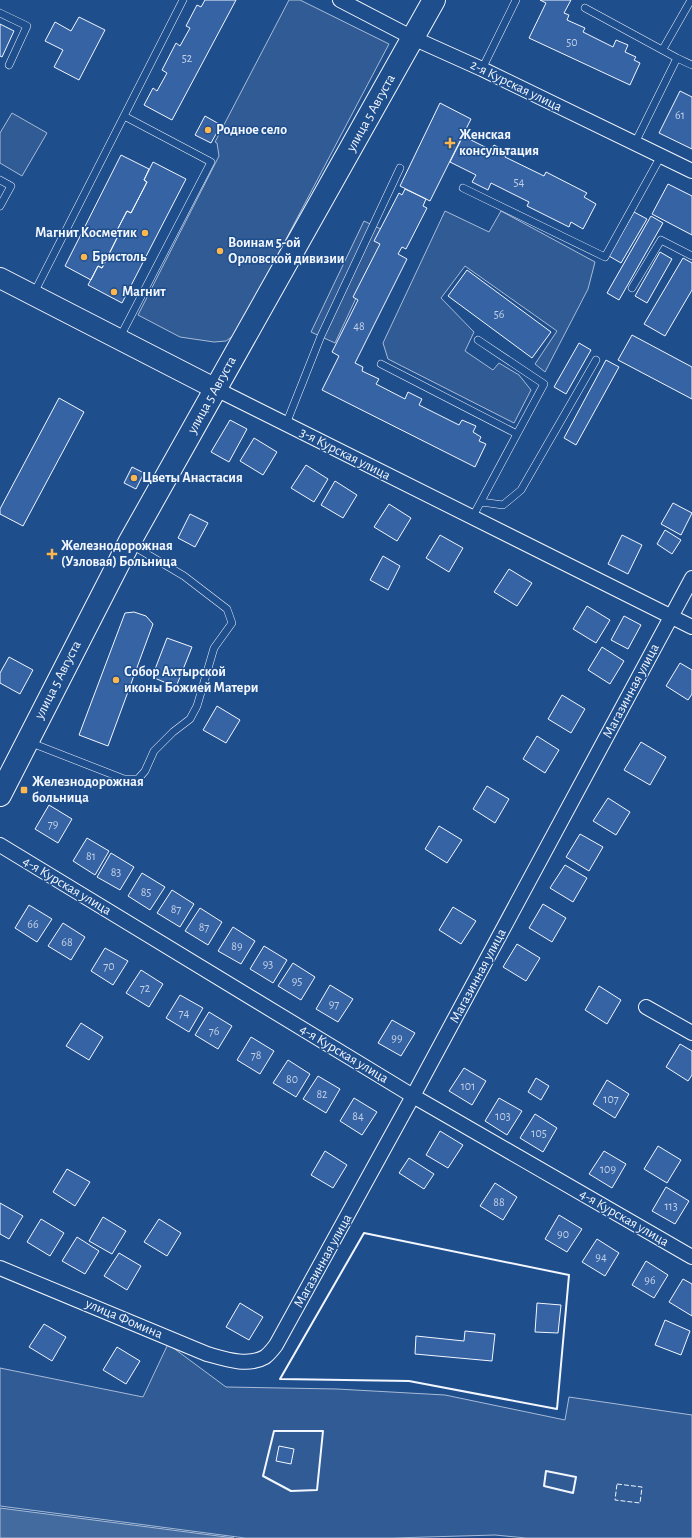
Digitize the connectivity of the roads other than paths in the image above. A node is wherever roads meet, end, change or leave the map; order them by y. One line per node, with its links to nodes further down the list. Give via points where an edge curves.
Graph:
1 (183, 0): 14 (lane)
2 (340, 0): 8 (street, 2-я Курская улица)
3 (434, 0): 8 (main road, улица 5 Августа)
4 (516, 0): 13 (lane)
5 (691, 0): 9 (lane)
6 (585, 8): 9 (lane)
7 (0, 13): 11 (lane, via 27,26)
8 (413, 38): 13 (street, 2-я Курская улица); 30 (main road, улица 5 Августа)
9 (663, 49): 10 (lane)
10 (677, 58): 12 (lane); 15 (lane)
11 (9, 65)
12 (692, 65)
13 (482, 70): 15 (street, 2-я Курская улица)
14 (124, 116): 25 (lane); 26 (lane, via 212,162)
15 (634, 143): 16 (street, 2-я Курская улица)
16 (661, 156): 18 (street, 2-я Курская улица); 20 (lane, via 604,257)
17 (400, 168): 31 (lane, via 322,336)
18 (692, 171)
19 (0, 180): 21 (lane, via 11,186)
20 (463, 188)
21 (0, 206)
22 (692, 256): 24 (lane, via 661,240)
23 (0, 278): 25 (main road, 3-я Курская улица)
24 (632, 288)
25 (33, 295): 26 (main road, 3-я Курская улица)
26 (119, 339): 30 (main road, 3-я Курская улица)
27 (478, 340): 32 (lane, via 544,384)
28 (596, 360): 33 (lane, via 521,490 503,505)
29 (381, 364): 32 (lane)
30 (216, 389): 31 (street, 3-я Курская улица); 35 (main road, улица 5 Августа)
31 (286, 424): 34 (street, 3-я Курская улица)
32 (517, 434): 33 (lane)
33 (480, 502): 34 (lane)
34 (472, 518): 37 (street, 3-я Курская улица)
35 (128, 543): 39 (main road, улица 5 Августа); 39 (lane, via 184,576 227,609 232,624 214,648 197,706 190,719 154,751 138,779 124,779)
36 (692, 578): 37 (street, Магазинная улица)
37 (670, 617): 38 (street, 3-я Курская улица); 44 (street, Магазинная улица)
38 (692, 627)
39 (27, 741): 40 (main road, улица 5 Августа)
40 (0, 795)
41 (0, 846): 44 (street, 4-я Курская улица)
42 (646, 1007): 43 (street)
43 (692, 1033)
44 (413, 1096): 45 (street, 4-я Курская улица); 47 (street, Магазинная улица, via 276,1345 265,1357)
45 (692, 1257)
46 (0, 1268): 47 (street, улица Фомина, via 207,1354)
47 (250, 1362)

